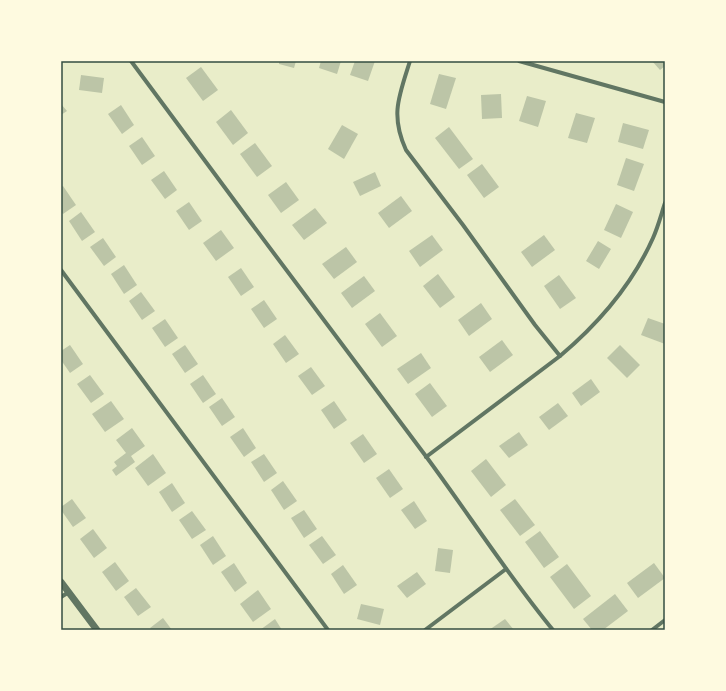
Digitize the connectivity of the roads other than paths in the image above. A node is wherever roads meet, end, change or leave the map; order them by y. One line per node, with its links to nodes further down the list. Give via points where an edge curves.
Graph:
1 (131, 61): 8 (street)
2 (410, 61): 7 (street, via 397,110 398,124 406,150)
3 (518, 61): 4 (street)
4 (665, 102)
5 (665, 203): 7 (street, via 653,238 618,296 596,323)
6 (61, 270): 15 (street)
7 (560, 356): 8 (street)
8 (426, 457): 9 (street)
9 (506, 569): 16 (street); 17 (street)
10 (61, 582): 11 (street)
11 (69, 592): 12 (street); 14 (street)
12 (61, 597)
13 (665, 620): 18 (street)
14 (97, 630)
15 (328, 630)
16 (425, 630)
17 (553, 630)
18 (652, 630)

